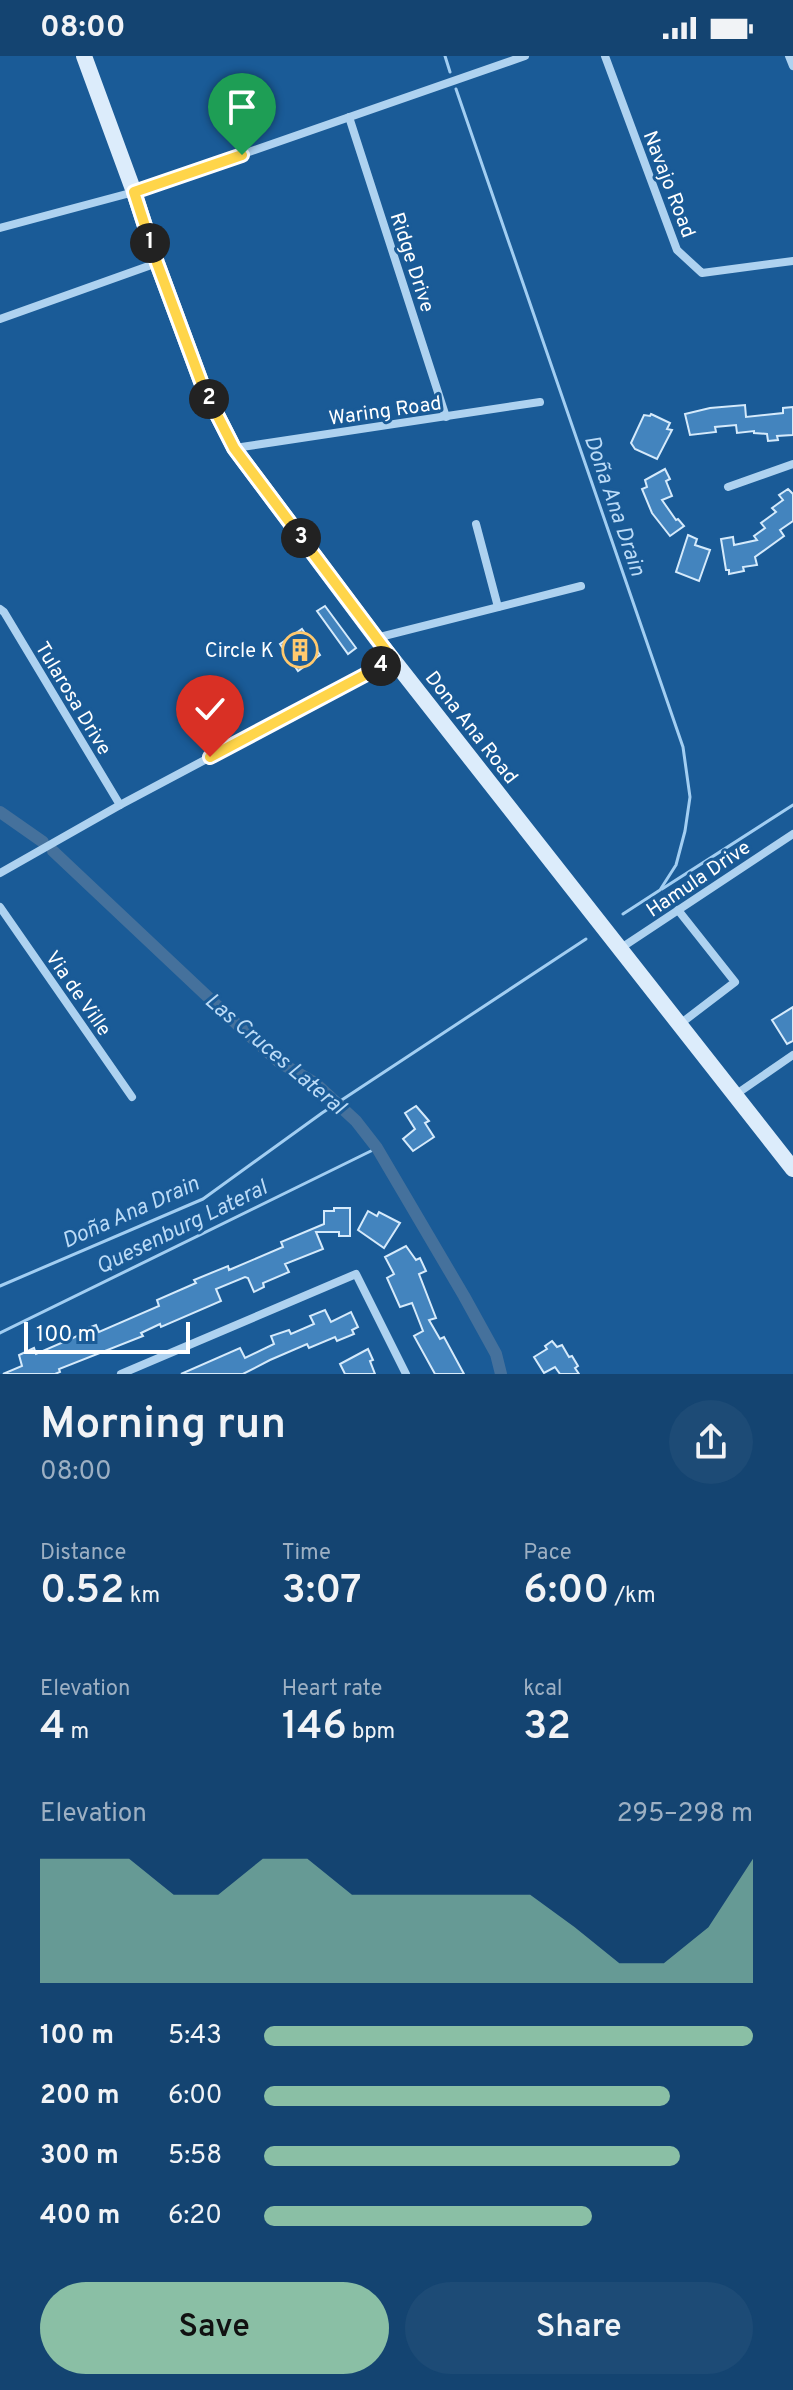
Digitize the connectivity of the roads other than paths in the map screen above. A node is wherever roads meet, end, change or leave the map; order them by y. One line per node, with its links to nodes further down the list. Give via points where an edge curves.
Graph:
1 (84, 56): 7 (street, Dona Ana Road)
2 (525, 56): 6 (street)
3 (605, 56): 9 (street, Navajo Road, via 677,250 702,273)
4 (789, 56): 5 (street)
5 (793, 66)
6 (349, 117): 7 (street); 13 (street, Ridge Drive)
7 (134, 192): 8 (street); 10 (street, Dona Ana Road)
8 (0, 228)
9 (793, 261)
10 (157, 263): 11 (street); 14 (street, Dona Ana Road, via 203,387)
11 (0, 319)
12 (540, 402): 13 (street, Waring Road)
13 (446, 417): 14 (street, Waring Road)
14 (234, 448): 21 (street, Dona Ana Road)
15 (793, 464): 16 (street)
16 (728, 487)
17 (476, 524): 19 (street)
18 (581, 586): 19 (street)
19 (498, 607): 21 (street)
20 (0, 609): 23 (street, Tularosa Drive)
21 (376, 638): 22 (street, Dona Ana Road)
22 (393, 660): 23 (street); 28 (street, Dona Ana Road)
23 (120, 805): 25 (street)
24 (793, 834): 27 (street, Hamula Drive)
25 (0, 873)
26 (0, 907): 32 (street, Via de Ville)
27 (678, 910): 28 (street, Hamula Drive); 29 (street, via 735,982)
28 (621, 948): 29 (street, Dona Ana Road)
29 (680, 1024): 31 (street, Dona Ana Road)
30 (793, 1055): 31 (street)
31 (735, 1095): 33 (street, Dona Ana Road)
32 (132, 1097)
33 (791, 1164)
34 (121, 1374): 35 (street, via 356,1274)
35 (406, 1374)

